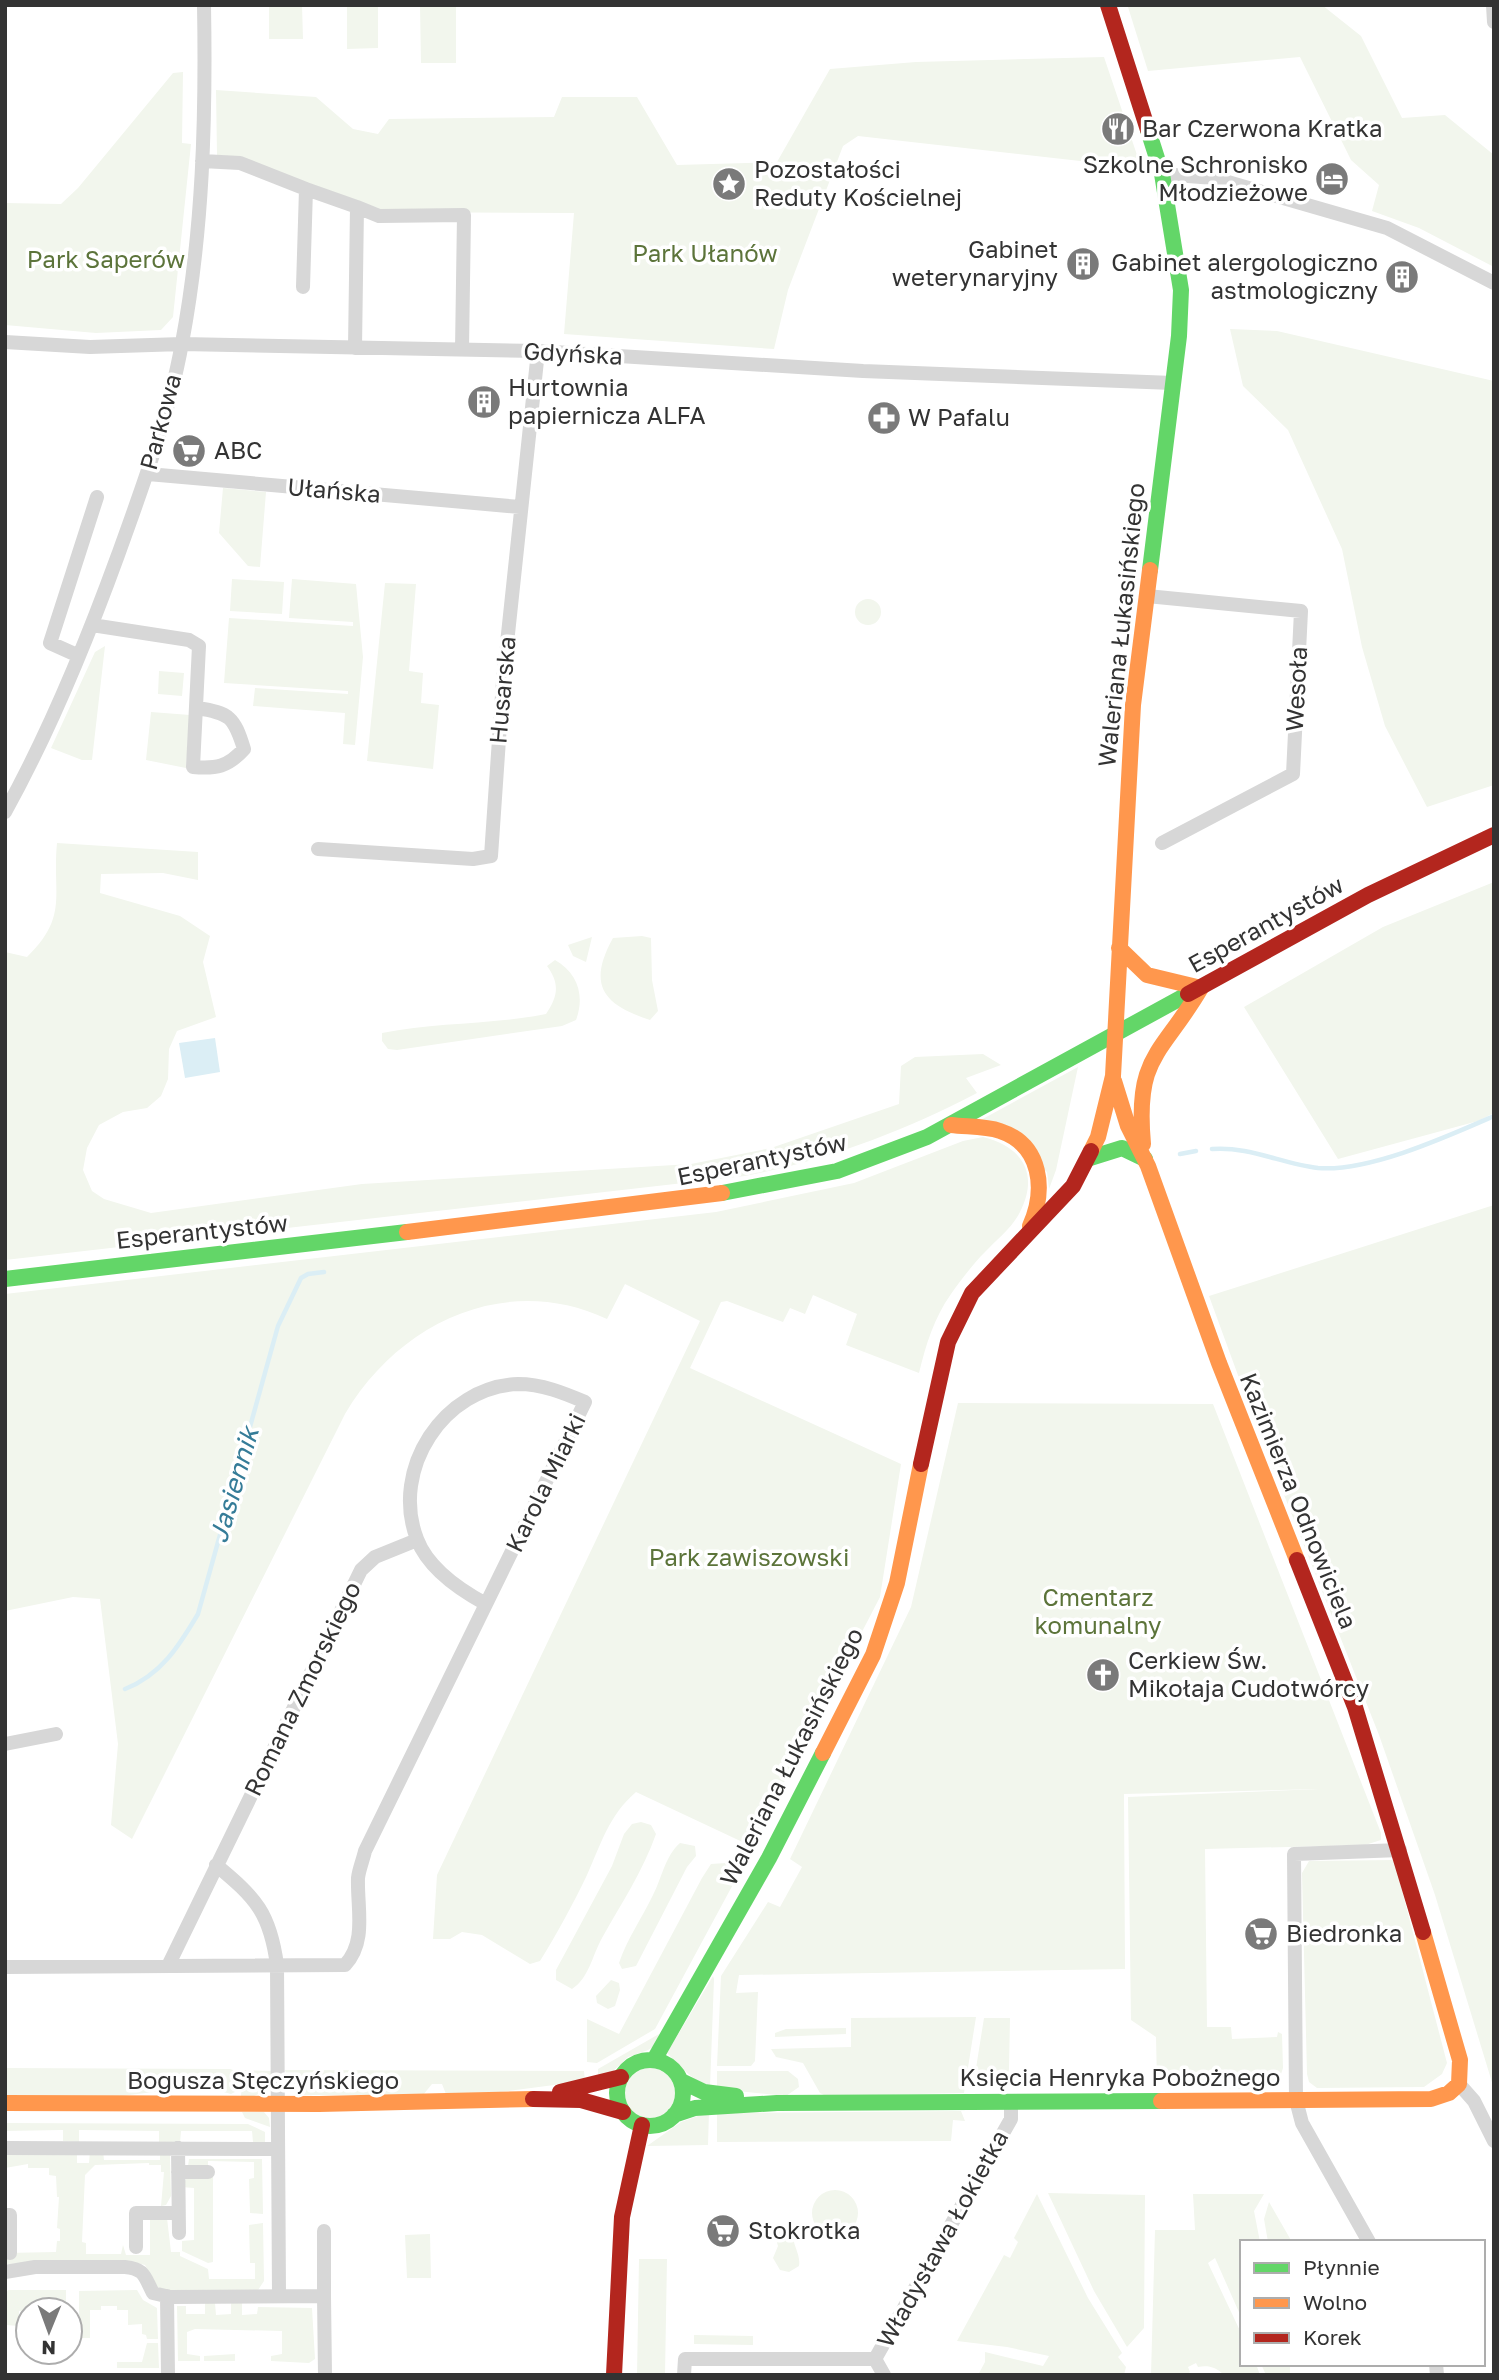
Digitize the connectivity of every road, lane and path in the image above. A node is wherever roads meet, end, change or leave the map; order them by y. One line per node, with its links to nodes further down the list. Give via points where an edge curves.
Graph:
1 (204, 5): 5 (street, Parkowa)
2 (1108, 5): 6 (street, Waleriana Łukasińskiego)
3 (1493, 5): 4 (street)
4 (1494, 22)
5 (202, 161): 7 (street, via 240,163); 12 (street, Parkowa)
6 (1162, 174): 9 (street, via 1214,178 1387,228); 16 (street, Waleriana Łukasińskiego, via 1181,290)
7 (306, 189): 8 (street); 10 (street)
8 (357, 207): 13 (street); 14 (street, via 379,216 464,215)
9 (1494, 283)
10 (303, 287)
11 (5, 342): 12 (street, Gdyńska, via 90,347)
12 (182, 344): 13 (street, Gdyńska); 17 (street, Parkowa)
13 (355, 348): 14 (street, Gdyńska)
14 (462, 350): 15 (street, Gdyńska)
15 (538, 351): 16 (street, Gdyńska, via 863,371); 19 (street, Husarska)
16 (1173, 383): 20 (street, Waleriana Łukasińskiego)
17 (148, 474): 19 (street, Ułańska); 21 (street, Parkowa)
18 (97, 497): 22 (street, via 50,643)
19 (520, 507): 27 (street, Husarska, via 491,856 472,859)
20 (1147, 596): 26 (street, Wesoła, via 1301,611 1293,774); 28 (street, Waleriana Łukasińskiego, via 1133,705)
21 (92, 625): 22 (street, Parkowa); 23 (street, via 189,640 199,646)
22 (79, 656): 24 (street, Parkowa)
23 (197, 708): 23 (street, via 192,767 215,769 233,761 244,749 237,725 223,712)
24 (5, 812)
25 (1494, 835): 29 (street, Esperantystów, via 1368,895)
26 (1162, 843)
27 (318, 849)
28 (1119, 948): 29 (street, via 1147,975); 30 (street, Waleriana Łukasińskiego)
29 (1201, 988): 30 (street, Esperantystów); 34 (street, via 1153,1054 1144,1075 1140,1115)
30 (1115, 1032): 31 (street, Waleriana Łukasińskiego); 32 (street, Esperantystów)
31 (1113, 1076): 33 (street, Waleriana Łukasińskiego); 34 (street, Kazimierza Odnowiciela, via 1128,1126)
32 (951, 1125): 35 (street, Waleriana Łukasińskiego, via 998,1130 1025,1146 1042,1186 1040,1204); 36 (street, Esperantystów, via 837,1171 730,1194)
33 (1090, 1158): 34 (street, via 1122,1148); 35 (street, Waleriana Łukasińskiego, via 1061,1202)
34 (1145, 1159): 41 (street, Kazimierza Odnowiciela, via 1219,1363 1354,1707)
35 (1026, 1233): 46 (street, Waleriana Łukasińskiego, via 972,1293 948,1342 897,1583 873,1655 769,1858)
36 (5, 1279)
37 (417, 1540): 38 (street, Karola Miarki, via 442,1574); 38 (street, Karola Miarki, via 411,1506 418,1460 436,1423 464,1400 517,1384 561,1392 585,1402); 42 (street, Romana Zmorskiego, via 375,1557 361,1570)
38 (486, 1604): 43 (street, Karola Miarki, via 365,1851 358,1875 356,1953 345,1965)
39 (56, 1734): 40 (street)
40 (5, 1744)
41 (1400, 1850): 49 (street, Kazimierza Odnowiciela, via 1460,2060); 51 (street, via 1294,1854)
42 (216, 1866): 43 (street, via 249,1892 271,1927); 44 (street, Romana Zmorskiego)
43 (277, 1965): 44 (street); 55 (street)
44 (168, 1966): 45 (street)
45 (5, 1967)
46 (654, 2060): 47 (street, via 638,2062); 48 (street, via 671,2068)
47 (621, 2077): 50 (street, Bogusza Stęczyńskiego); 56 (street, via 617,2097)
48 (681, 2081): 54 (street, Księcia Henryka Pobożnego, via 704,2092); 57 (street, via 683,2096)
49 (1459, 2084): 51 (street, Księcia Henryka Pobożnego, via 1431,2099); 59 (street, via 1474,2101)
50 (521, 2100): 55 (street, Bogusza Stęczyńskiego); 56 (street, Bogusza Stęczyńskiego, via 594,2102)
51 (1296, 2100): 52 (street, Księcia Henryka Pobożnego); 69 (street, via 1301,2123)
52 (1011, 2102): 54 (street, Księcia Henryka Pobożnego); 76 (street, Władysława Łokietka, via 1010,2119)
53 (5, 2103): 55 (street, Bogusza Stęczyńskiego)
54 (777, 2103): 57 (street, Księcia Henryka Pobożnego, via 695,2108)
55 (278, 2105): 62 (street)
56 (623, 2112): 58 (street)
57 (674, 2115): 58 (street, via 660,2124)
58 (642, 2125): 79 (street, via 627,2178 619,2234)
59 (1494, 2141)
60 (5, 2148): 61 (street)
61 (177, 2148): 62 (street); 63 (street)
62 (278, 2149): 73 (street)
63 (178, 2172): 64 (street); 65 (street)
64 (208, 2172)
65 (178, 2213): 68 (street); 70 (street, via 136,2213)
66 (5, 2215): 71 (street, via 10,2215)
67 (324, 2231): 75 (street)
68 (179, 2234)
69 (1368, 2240)
70 (136, 2247)
71 (10, 2253)
72 (5, 2272): 74 (street, via 35,2267 139,2268 146,2273 153,2293)
73 (279, 2295): 74 (street); 75 (street)
74 (167, 2296): 77 (street)
75 (324, 2296): 78 (street)
76 (875, 2359): 80 (street, via 685,2359); 81 (street, Władysława Łokietka)
77 (168, 2375)
78 (325, 2375)
79 (614, 2375)
80 (684, 2375)
81 (884, 2375)

